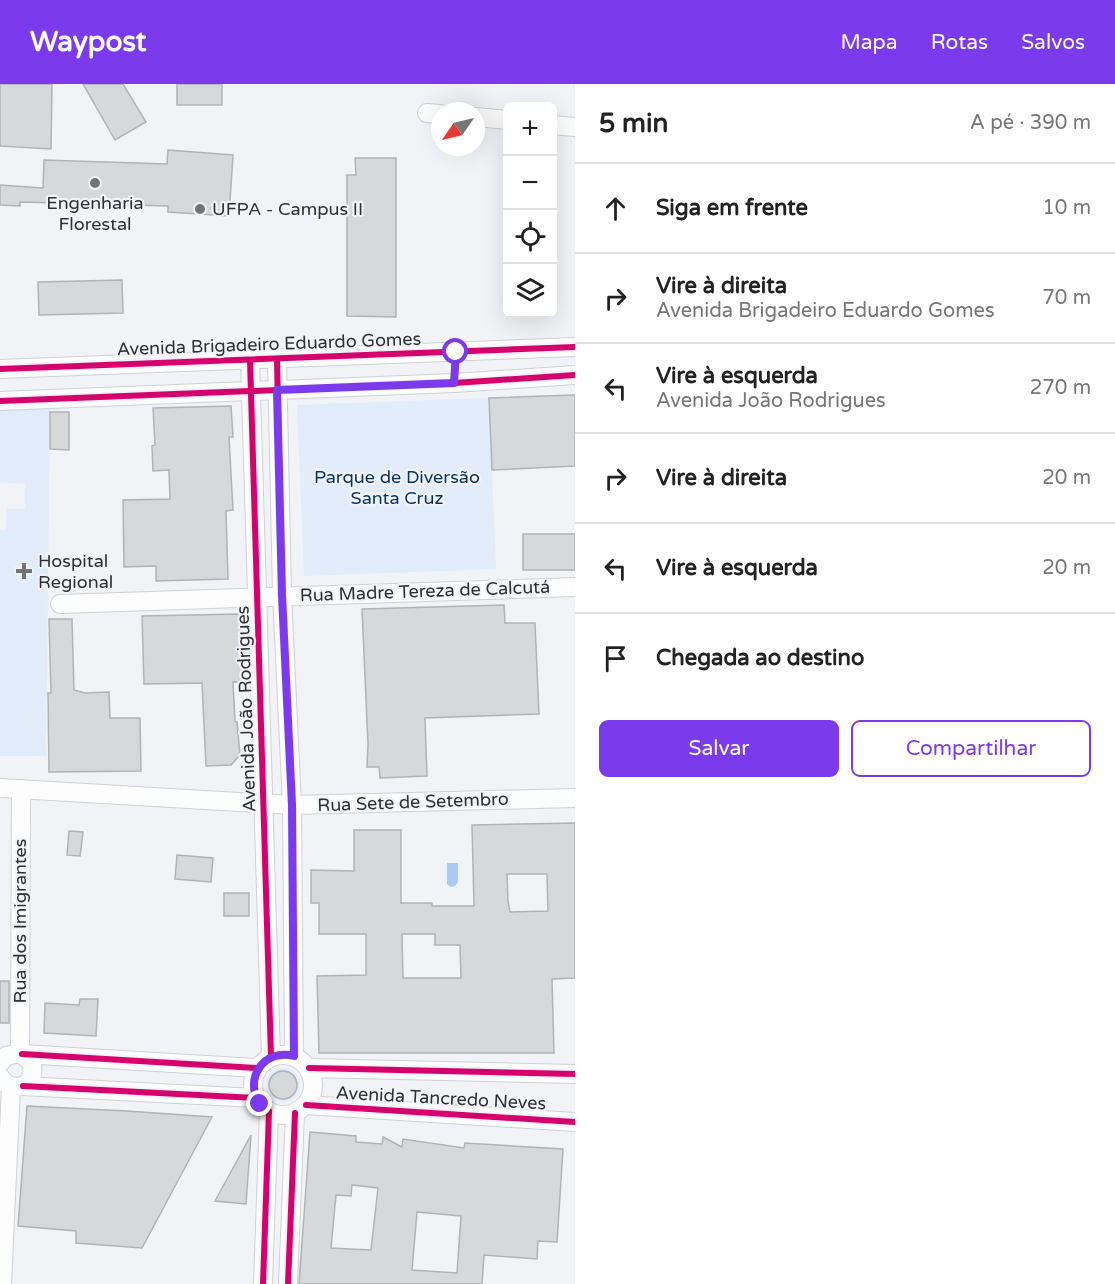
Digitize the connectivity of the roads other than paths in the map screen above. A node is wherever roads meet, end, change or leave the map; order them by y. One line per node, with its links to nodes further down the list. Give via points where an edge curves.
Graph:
1 (485, 118): 2 (street)
2 (503, 120)
3 (557, 125): 4 (street)
4 (575, 127)
5 (575, 347): 6 (street, Avenida Brigadeiro Eduardo Gomes)
6 (456, 352): 7 (street, Avenida Brigadeiro Eduardo Gomes); 12 (street)
7 (277, 359): 8 (street, Avenida Brigadeiro Eduardo Gomes); 13 (street)
8 (250, 360): 9 (street, Avenida Brigadeiro Eduardo Gomes); 14 (street, Avenida João Rodrigues)
9 (125, 365): 10 (street, Avenida Brigadeiro Eduardo Gomes); 15 (street)
10 (0, 369)
11 (575, 375): 12 (street)
12 (454, 383): 13 (street)
13 (277, 390): 14 (street); 18 (street)
14 (251, 391): 15 (street); 17 (street, Avenida João Rodrigues)
15 (125, 396): 16 (street)
16 (0, 400)
17 (253, 442): 18 (street); 21 (street, Avenida João Rodrigues)
18 (279, 443): 20 (street)
19 (575, 587): 20 (street, Rua Madre Tereza de Calcutá)
20 (282, 595): 21 (street, Rua Madre Tereza de Calcutá); 27 (street)
21 (258, 596): 22 (street, Rua Madre Tereza de Calcutá); 26 (street, Avenida João Rodrigues)
22 (60, 604)
23 (0, 788): 24 (street, Rua Sete de Setembro)
24 (21, 789): 26 (street, Rua Sete de Setembro); 28 (street, Rua dos Imigrantes)
25 (575, 798): 27 (street, Rua Sete de Setembro)
26 (264, 803): 27 (street, Rua Sete de Setembro); 30 (street, Avenida João Rodrigues)
27 (292, 805): 29 (street)
28 (11, 1055): 30 (street); 33 (street, Rua dos Imigrantes, via 31,1062 33,1067 31,1078)
29 (294, 1056): 30 (street, via 283,1054); 31 (street)
30 (264, 1062): 34 (street, via 253,1088)
31 (309, 1068): 32 (street, Avenida Tancredo Neves); 35 (street, via 314,1087)
32 (575, 1074)
33 (9, 1084): 34 (street); 38 (street)
34 (256, 1098): 36 (street)
35 (300, 1109): 36 (street, via 279,1115); 37 (street, Avenida Tancredo Neves); 40 (street)
36 (268, 1111): 39 (street)
37 (575, 1122)
38 (2, 1278)
39 (263, 1284)
40 (288, 1284)

